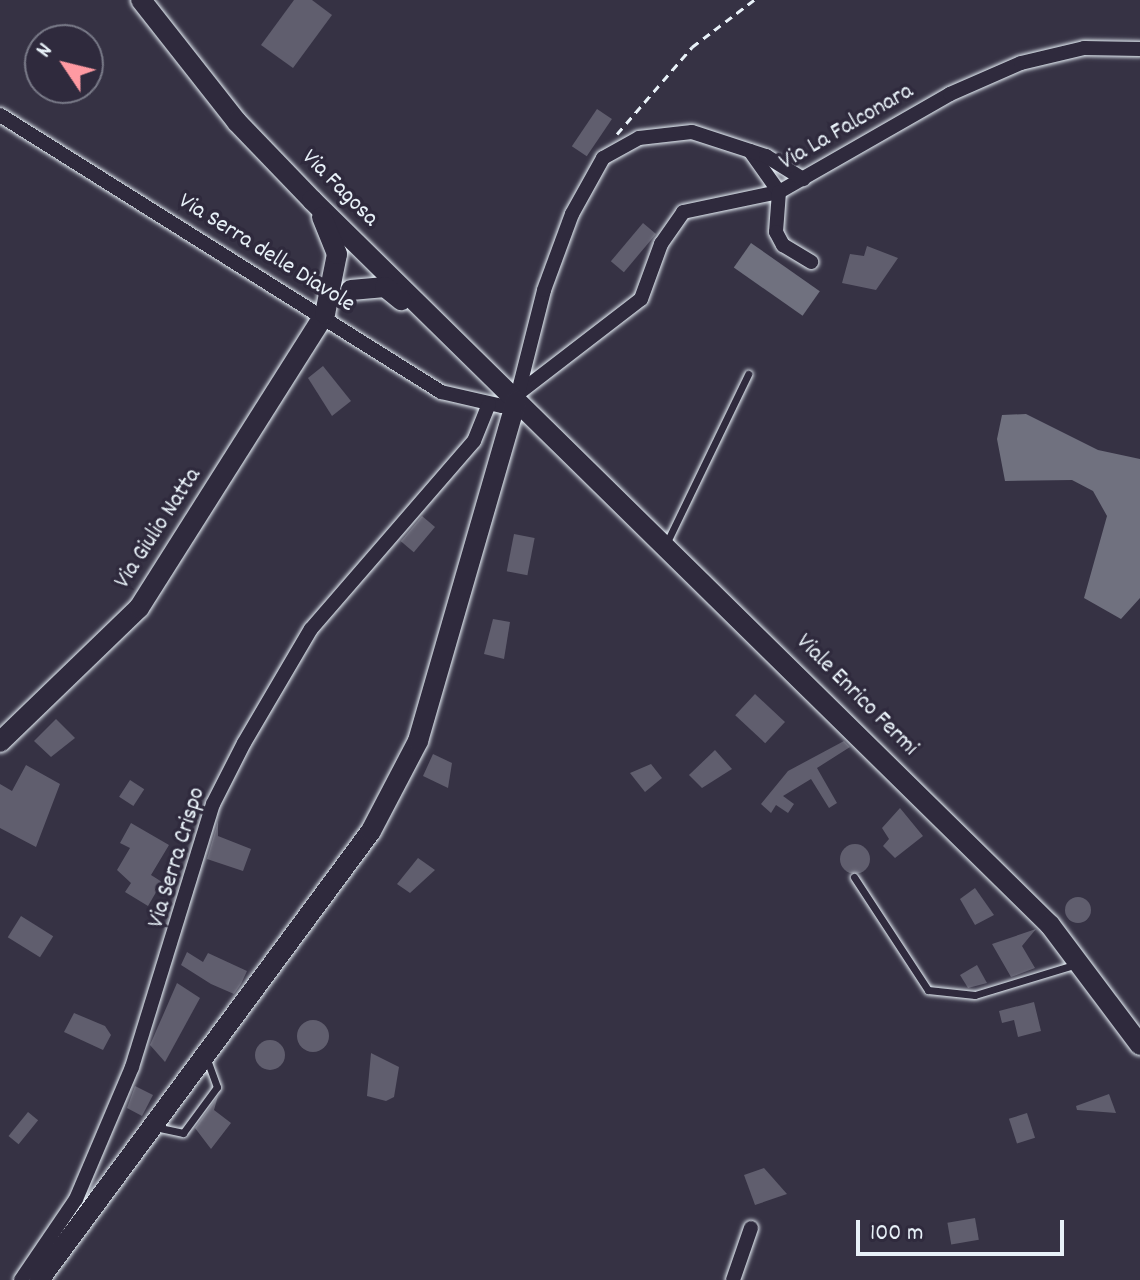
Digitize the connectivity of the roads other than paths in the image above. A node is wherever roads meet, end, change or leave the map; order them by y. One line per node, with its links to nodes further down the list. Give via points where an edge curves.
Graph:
1 (141, 0): 7 (street, Via Fagosa, via 237,122)
2 (1140, 49): 5 (street, Via La Falconara, via 1084,48 1021,63)
3 (0, 115): 11 (street, Via Serra delle Diavole)
4 (750, 151): 5 (street); 6 (street); 14 (street, via 715,137 666,131 603,158 572,214 544,290)
5 (803, 179): 6 (street, Via La Falconara)
6 (779, 192): 9 (street, via 776,232 783,245); 14 (street, Via La Falconara, via 683,212 661,244 648,292)
7 (312, 200): 8 (street, Via Fagosa); 10 (street, via 333,235)
8 (367, 252): 10 (street); 12 (street, Via Fagosa)
9 (811, 262)
10 (343, 285): 11 (street, Via Giulio Natta); 12 (street, via 385,287)
11 (325, 314): 15 (street, Via Serra delle Diavole, via 441,392); 17 (street, Via Giulio Natta, via 139,608)
12 (429, 316): 14 (street, Via Fagosa)
13 (748, 374): 16 (lane)
14 (516, 401): 15 (street, Via Serra delle Diavole); 16 (street, Viale Enrico Fermi); 21 (street, via 418,741 371,831)
15 (489, 404): 24 (street, Via Serra Crispo, via 474,441 311,629 251,729 213,804 179,934 120,1095 76,1199)
16 (666, 546): 19 (street, Viale Enrico Fermi)
17 (0, 742)
18 (854, 877): 19 (lane, via 928,990 975,995)
19 (1082, 962): 20 (street, Viale Enrico Fermi)
20 (1140, 1045)
21 (206, 1055): 22 (street); 22 (lane, via 217,1087 183,1133)
22 (153, 1127): 25 (street)
23 (751, 1228): 26 (street)
24 (21, 1280)
25 (39, 1280)
26 (733, 1280)

